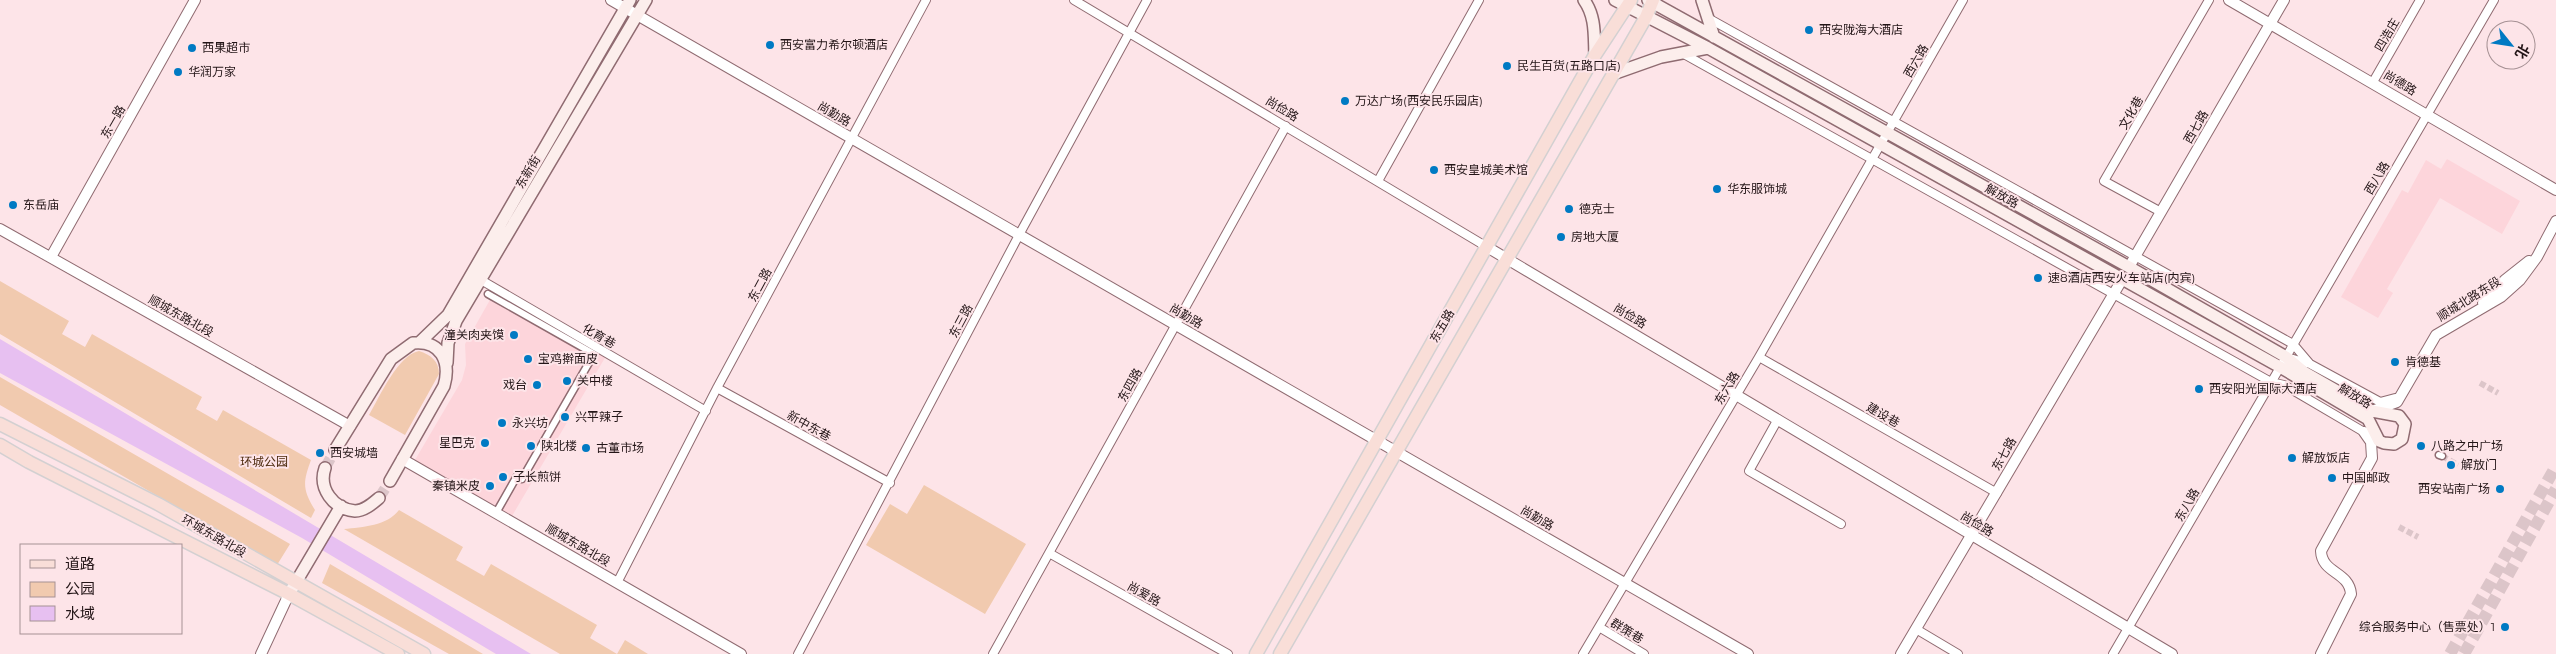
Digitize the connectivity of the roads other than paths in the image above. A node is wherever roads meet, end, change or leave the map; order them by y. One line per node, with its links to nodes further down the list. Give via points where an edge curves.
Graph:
1 (196, 0): 46 (street, 东一路)
2 (611, 0): 19 (street, 尚勤路)
3 (646, 0): 20 (main road, 东新街)
4 (926, 0): 35 (street, 东二路)
5 (1074, 0): 24 (street, 尚俭路)
6 (1147, 0): 24 (street, 东三路)
7 (1479, 0): 38 (street)
8 (1584, 0): 28 (main road, via 1594,24)
9 (1615, 0): 18 (main road, 解放路)
10 (1702, 0): 22 (main road)
11 (1963, 0): 32 (street, 西六路)
12 (2209, 0): 40 (street, 文化巷, via 2104,181)
13 (2230, 0): 23 (street, 尚德路)
14 (2284, 0): 23 (street, 西七路)
15 (2420, 0): 30 (street, 四浩庄)
16 (2494, 0): 31 (street, 西八路)
17 (1651, 1): 21 (main road, 东五路); 25 (main road, 解放路)
18 (1629, 3): 21 (main road, 解放路); 28 (main road, 东五路)
19 (627, 4): 20 (street, 尚勤路); 54 (main road, 东新街, via 448,315)
20 (637, 15): 35 (street, 尚勤路); 50 (main road, 东新街)
21 (1646, 17): 26 (main road, 解放路); 29 (main road, 东五路)
22 (1708, 18): 25 (main road); 32 (street)
23 (2270, 23): 30 (street, 尚德路); 40 (street, 西七路)
24 (1129, 33): 33 (street, 尚俭路); 43 (street, 东三路)
25 (1714, 37): 34 (main road, 解放路)
26 (1708, 48): 27 (main road); 36 (main road, 解放路)
27 (1682, 53): 29 (main road); 37 (street)
28 (1595, 55): 44 (main road, 东五路)
29 (1613, 74): 47 (main road, 东五路)
30 (2373, 82): 31 (street, 尚德路)
31 (2428, 115): 39 (street, 尚德路); 55 (street, 西八路)
32 (1895, 120): 34 (street, 西六路); 45 (street)
33 (1286, 126): 38 (street, 尚俭路); 53 (street, 东四路)
34 (1888, 133): 36 (street, 东六路); 48 (main road, 解放路)
35 (852, 138): 43 (street, 尚勤路); 62 (street, 东二路)
36 (1881, 145): 37 (street, 东六路); 49 (main road, 解放路)
37 (1873, 159): 51 (street); 56 (street, 东六路)
38 (1378, 181): 44 (street, 尚俭路)
39 (2556, 190)
40 (2161, 212): 45 (street, 西七路)
41 (2556, 221): 64 (street, 顺城北路东段, via 2520,280 2501,296 2436,335 2406,390 2397,402)
42 (0, 229): 46 (street, 顺城东路北段)
43 (1019, 235): 53 (street, 尚勤路); 81 (street, 东三路)
44 (1487, 247): 47 (street, 尚俭路); 71 (main road, 东五路)
45 (2136, 255): 48 (street, 西七路); 55 (street)
46 (51, 257): 69 (street, 顺城东路北段)
47 (1508, 258): 63 (street, 尚俭路); 76 (main road, 东五路)
48 (2129, 266): 49 (main road, 东七路); 57 (main road, 解放路)
49 (2123, 278): 51 (street, 东七路); 57 (main road, 解放路)
50 (481, 280): 58 (main road, 东新街, via 452,330); 65 (street, 化育巷)
51 (2114, 293): 60 (street); 82 (street, 东七路)
52 (488, 294): 85 (street, via 594,354 522,479 517,476)
53 (1176, 325): 71 (street, 尚勤路); 88 (street, 东四路)
54 (420, 342): 58 (main road, via 438,351); 69 (main road, 东新街, via 408,346 391,359)
55 (2293, 344): 57 (street, 西八路); 59 (street)
56 (1759, 357): 63 (street, 东六路); 82 (street, 建设巷)
57 (2283, 362): 59 (street); 60 (street, 东八路); 61 (street); 64 (main road, 解放路); 64 (main road, 解放路, via 2368,419 2379,441 2394,444 2404,434 2405,424)
58 (447, 363): 77 (main road, 东新街, via 444,386)
59 (2310, 364): 64 (street)
60 (2271, 382): 61 (street); 94 (street, 东八路)
61 (2284, 385): 70 (street)
62 (717, 388): 65 (street, 东二路); 81 (street, 新中东巷)
63 (1736, 394): 67 (street, 尚俭路); 91 (street, 东六路)
64 (2383, 408)
65 (706, 411): 89 (street, 东二路)
66 (0, 418): 72 (main road)
67 (1778, 420): 86 (street, via 1749,471); 87 (street, 尚俭路)
68 (0, 424): 72 (main road, 环城东路北段)
69 (350, 426): 75 (main road, 东新街)
70 (2364, 432): 112 (street, via 2371,442 2372,458 2321,551 2325,566 2350,584 2351,594)
71 (1376, 440): 76 (street, 尚勤路); 103 (main road, 东五路)
72 (39, 442): 90 (main road, 环城东路北段, via 158,504)
73 (0, 445): 78 (main road, 环城东路北段)
74 (0, 450): 78 (main road)
75 (336, 450)
76 (1396, 452): 91 (street, 尚勤路); 104 (main road, 东五路)
77 (402, 459): 80 (main road, 东新街); 85 (street, 顺城东路北段)
78 (29, 462): 92 (main road, 环城东路北段)
79 (325, 468): 84 (main road, via 325,491)
80 (390, 481)
81 (890, 483): 100 (street, 东三路)
82 (1997, 493): 87 (street, 东七路)
83 (379, 498): 84 (main road, via 356,511)
84 (341, 506): 90 (main road)
85 (496, 513): 89 (street, 顺城东路北段)
86 (1841, 524)
87 (1971, 535): 94 (street, 尚俭路); 95 (street, 东七路)
88 (1049, 553): 101 (street, 东四路); 102 (street, 尚爱路)
89 (617, 582): 99 (street, 顺城东路北段)
90 (296, 583): 92 (main road); 98 (main road, 环城东路北段)
91 (1624, 583): 93 (street, 东六路); 107 (street, 尚勤路)
92 (289, 594): 96 (street); 97 (main road, 环城东路北段)
93 (1598, 627): 105 (street, 东六路); 106 (street, 群策巷)
94 (2128, 628): 110 (street, 东八路); 111 (street, 尚俭路)
95 (1916, 629): 108 (street, 东七路); 109 (street)
96 (261, 654)
97 (398, 654)
98 (424, 654)
99 (741, 654)
100 (798, 654)
101 (993, 654)
102 (1228, 654)
103 (1256, 654)
104 (1280, 654)
105 (1583, 654)
106 (1644, 654)
107 (1748, 654)
108 (1901, 654)
109 (1958, 654)
110 (2113, 654)
111 (2172, 654)
112 (2321, 654)

